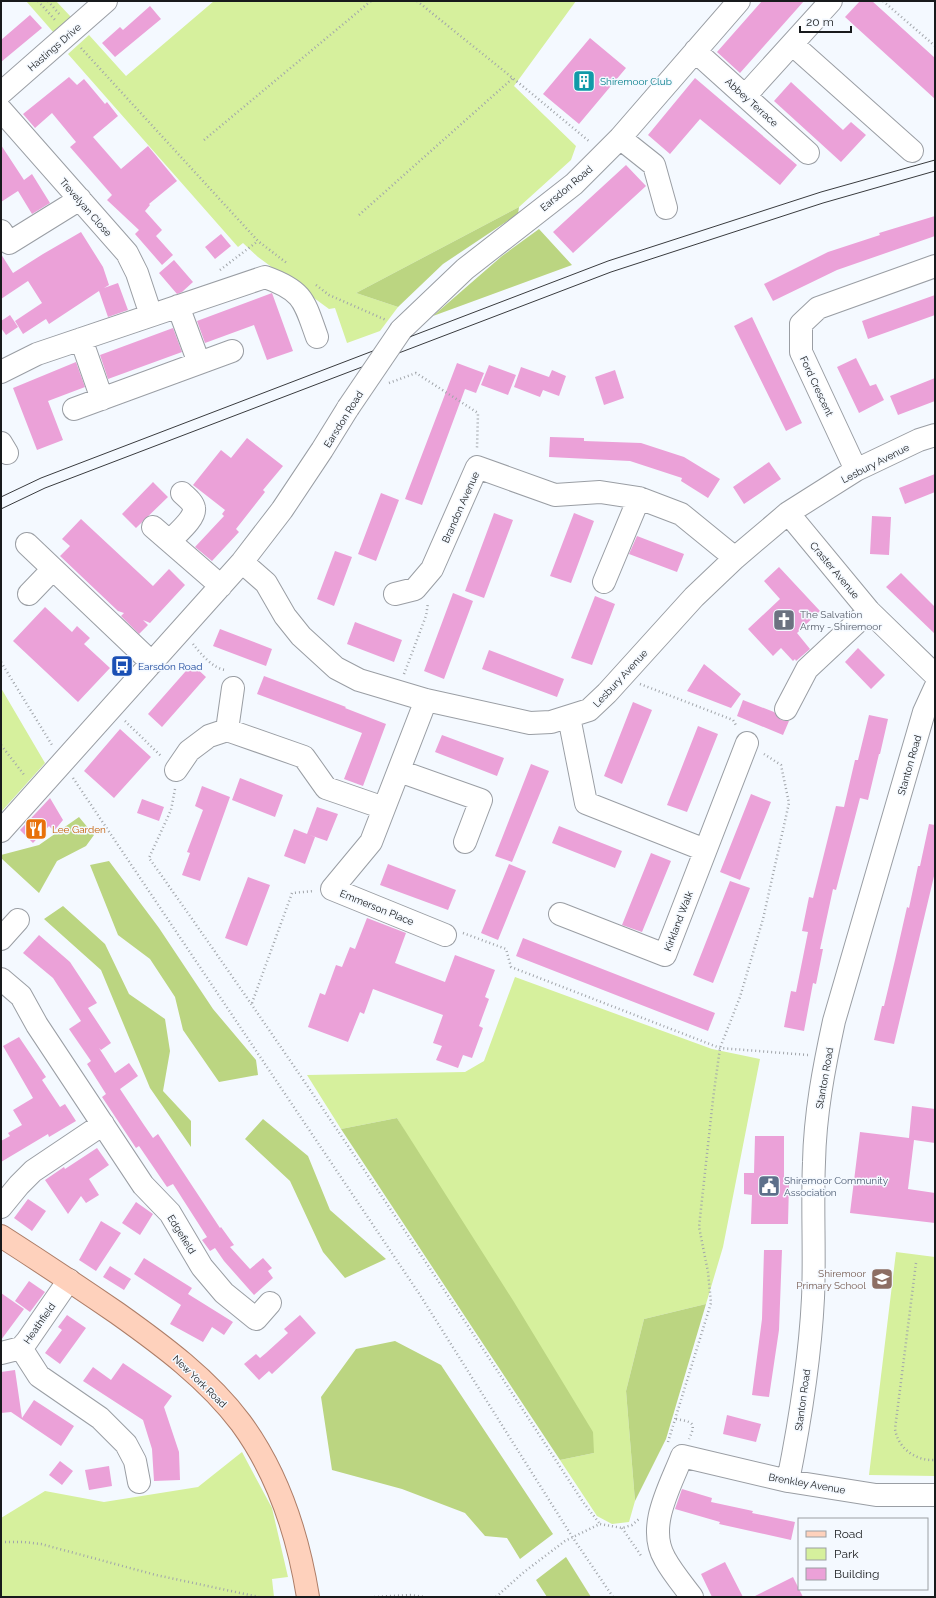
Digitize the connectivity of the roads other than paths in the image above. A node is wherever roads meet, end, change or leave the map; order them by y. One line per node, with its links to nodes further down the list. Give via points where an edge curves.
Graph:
1 (106, 1): 6 (street, Hastings Drive)
2 (739, 1): 5 (street, Earsdon Road)
3 (831, 1): 4 (street)
4 (792, 44): 7 (street); 10 (street)
5 (695, 51): 7 (street, Abbey Terrace); 9 (street, Earsdon Road)
6 (1, 93)
7 (746, 96): 11 (street, Abbey Terrace)
8 (1, 110): 12 (street, Trevelyan Close)
9 (620, 138): 13 (street, via 654,165); 34 (street, Earsdon Road, bridge, via 574,184 397,326 322,450 282,510)
10 (912, 151)
11 (808, 153)
12 (80, 199): 14 (street, via 9,243); 17 (street, Trevelyan Close, via 127,253 137,273)
13 (666, 208)
14 (1, 231)
15 (935, 266): 26 (street, Ford Crescent, via 818,308 801,324 801,352)
16 (188, 303): 17 (street); 18 (street, via 265,277 285,284 303,300); 21 (street)
17 (151, 315): 19 (street)
18 (317, 337)
19 (80, 339): 22 (street, via 37,354); 23 (street)
20 (232, 352): 21 (street)
21 (199, 364): 23 (street)
22 (1, 372)
23 (102, 398): 24 (street)
24 (74, 409)
25 (935, 435): 26 (street, Lesbury Avenue)
26 (856, 470): 29 (street, Lesbury Avenue)
27 (182, 493): 31 (street, via 192,502 193,516)
28 (640, 498): 33 (street, Brandon Avenue, via 681,514); 36 (street); 39 (street, Brandon Avenue, via 600,492 555,495 477,467 432,569 415,589)
29 (788, 513): 33 (street, Lesbury Avenue); 40 (street, Craster Avenue)
30 (153, 527): 31 (street)
31 (170, 541): 37 (street)
32 (28, 544): 35 (street)
33 (735, 558): 47 (street, Lesbury Avenue, via 694,597 607,693 589,710)
34 (242, 562): 37 (street, Earsdon Road); 45 (street, Lesbury Avenue, via 266,583 285,616 301,636 336,668 359,680)
35 (53, 569): 38 (street); 41 (street)
36 (604, 582)
37 (221, 586): 41 (street, Earsdon Road)
38 (29, 594)
39 (395, 594)
40 (869, 611): 42 (street, Craster Avenue); 46 (street, via 806,670)
41 (152, 663): 53 (street, Earsdon Road)
42 (935, 674)
43 (233, 688): 48 (street)
44 (935, 688): 67 (street, Stanton Road, via 924,712 834,1021 827,1056 818,1110 814,1161 813,1299 798,1431)
45 (426, 700): 47 (street, Lesbury Avenue, via 530,723); 51 (street, Emmerson Place)
46 (786, 709)
47 (569, 718): 55 (street, via 586,803)
48 (227, 730): 50 (street, via 209,736 190,751); 52 (street, via 304,757 326,788)
49 (747, 743): 55 (street, Kirkland Walk)
50 (176, 770)
51 (399, 771): 52 (street, Emmerson Place); 54 (street, via 481,800)
52 (384, 808): 58 (street, Emmerson Place, via 371,842 332,889)
53 (1, 831)
54 (465, 842)
55 (705, 850): 56 (street, Kirkland Walk, via 664,955)
56 (560, 914)
57 (18, 920): 59 (street)
58 (445, 935)
59 (1, 939)
60 (1, 979): 61 (street, Edgefield, via 21,996 37,1025)
61 (103, 1124): 62 (street, via 33,1171); 65 (street, Edgefield, via 143,1184 170,1214 202,1267 224,1293 256,1319)
62 (1, 1207)
63 (1, 1236): 64 (main road, New York Road)
64 (69, 1280): 66 (street, Heathfield); 70 (main road, New York Road, via 170,1352 220,1398 242,1424 278,1488 295,1532)
65 (270, 1303)
66 (11, 1351): 68 (street, via 39,1376 100,1418 126,1444 135,1461)
67 (788, 1481): 69 (street, Brenkley Avenue, via 876,1495); 71 (street, Brenkley Avenue, via 682,1456 659,1518 658,1542 664,1558)
68 (139, 1482)
69 (935, 1495)
70 (308, 1597)
71 (692, 1597)

